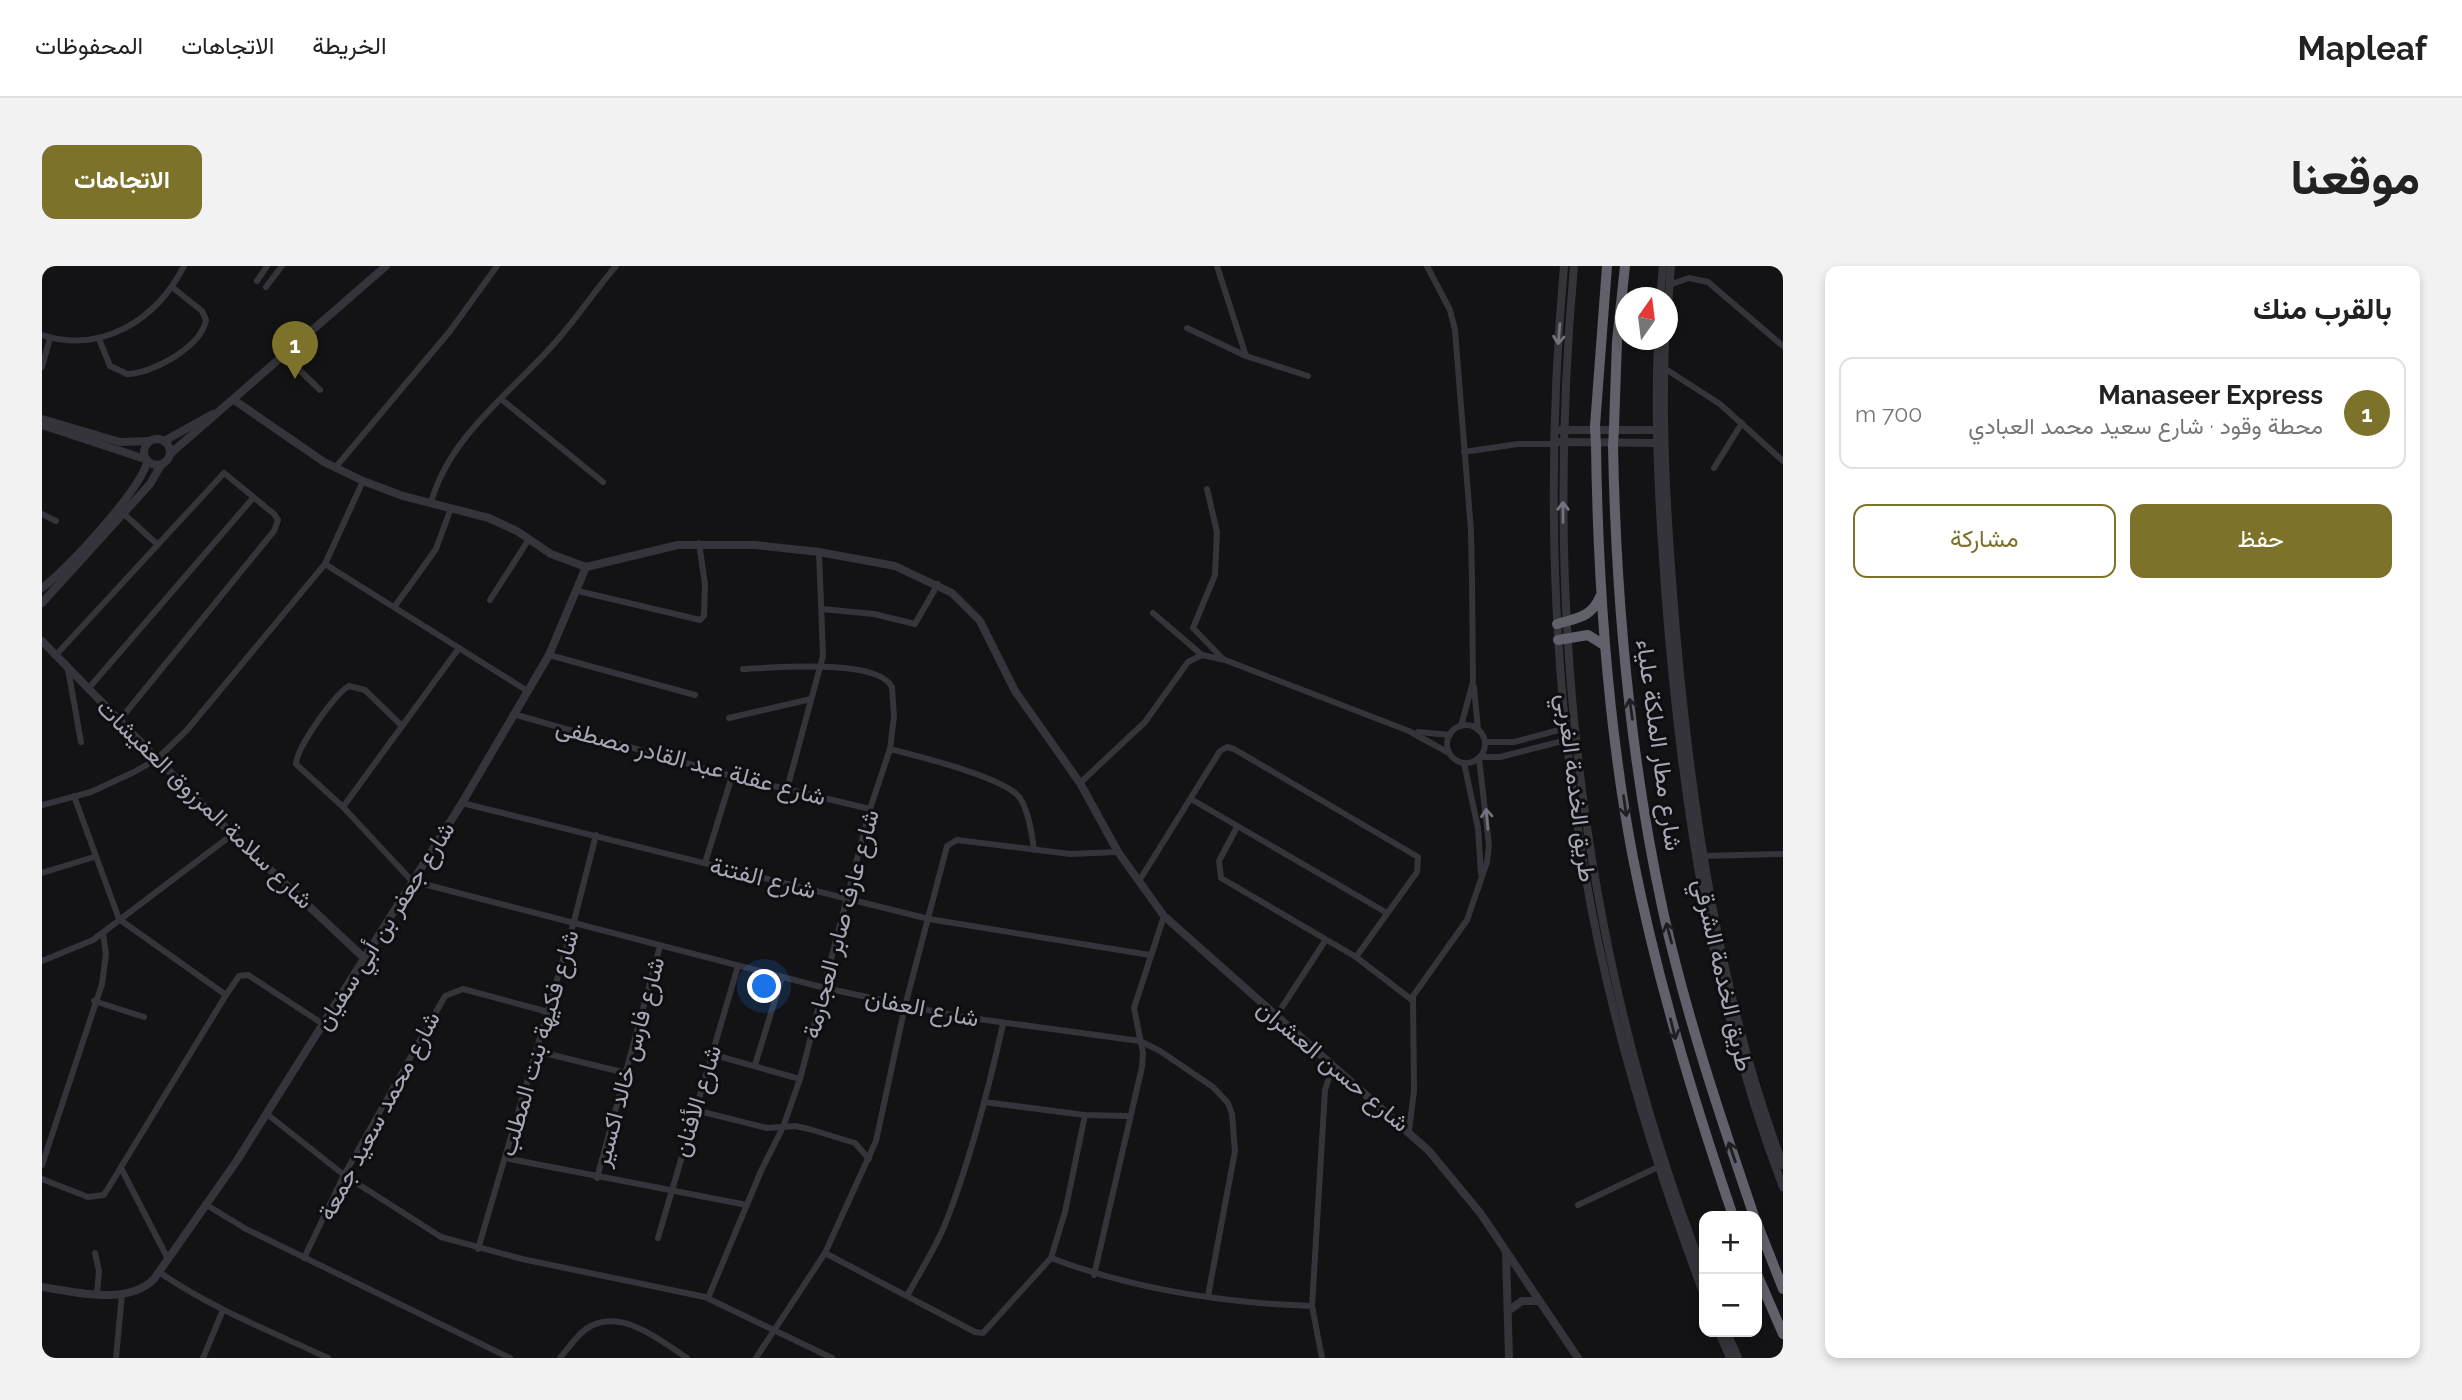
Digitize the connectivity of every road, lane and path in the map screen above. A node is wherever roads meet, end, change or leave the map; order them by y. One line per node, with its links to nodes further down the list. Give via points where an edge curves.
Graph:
1 (184, 266): 17 (street)
2 (267, 266): 15 (street)
3 (282, 266): 18 (street)
4 (386, 266): 27 (street)
5 (496, 266): 52 (street, via 450,331)
6 (616, 266): 33 (street, via 558,339)
7 (1217, 266): 28 (street)
8 (1427, 266): 47 (street, via 1455,330)
9 (1564, 266): 40 (street, طريق الخدمة الغربي, one-way to 40)
10 (1574, 266): 39 (street, طريق الخدمة الغربي)
11 (1607, 266): 72 (highway, شارع مطار الملكة علياء, bridge, via 1595,426)
12 (1625, 266): 189 (highway, شارع مطار الملكة علياء, one-way to 12, bridge, via 1696,1038 1651,855 1626,676 1613,446)
13 (1663, 266): 19 (street)
14 (1671, 266): 16 (street)
15 (257, 281)
16 (1669, 285): 24 (street, via 1689,278 1708,282)
17 (172, 287): 23 (street, via 145,316 119,333); 23 (street, via 202,311 206,320 203,329 175,355 127,374 110,366)
18 (266, 287)
19 (1661, 287)
20 (1187, 328): 28 (street)
21 (42, 335): 22 (street)
22 (50, 338): 23 (street); 29 (street)
23 (99, 339)
24 (1783, 346)
25 (1658, 350): 41 (street, طريق الخدمة الشرقي)
26 (1665, 350): 30 (street, طريق الخدمة الشرقي)
27 (285, 356): 32 (street); 34 (street)
28 (1246, 356): 31 (street)
29 (42, 367)
30 (1664, 368): 37 (street); 41 (street, طريق الخدمة الشرقي)
31 (1308, 376)
32 (320, 390)
33 (501, 399): 55 (street); 58 (street, via 444,468)
34 (234, 400): 35 (street); 52 (street)
35 (222, 409): 43 (street); 48 (street)
36 (42, 419): 42 (street, via 120,442)
37 (1742, 423): 49 (street); 53 (street)
38 (42, 425): 50 (street)
39 (1563, 429): 40 (street); 41 (street); 44 (street, طريق الخدمة الغربي)
40 (1553, 430): 46 (street, طريق الخدمة الغربي)
41 (1658, 430): 45 (street, طريق الخدمة الشرقي)
42 (149, 441): 43 (street); 50 (street)
43 (164, 441): 48 (street)
44 (1563, 442): 45 (street); 46 (street); 78 (street, طريق الخدمة الغربي, one-way to 44)
45 (1658, 443): 127 (street, طريق الخدمة الشرقي)
46 (1553, 444): 47 (street); 78 (street, طريق الخدمة الغربي)
47 (1464, 452): 90 (street, via 1471,531)
48 (170, 454): 51 (street)
49 (1783, 460)
50 (146, 461): 51 (street); 70 (street, via 143,476 122,503)
51 (161, 465): 61 (street)
52 (335, 468): 54 (street)
53 (1714, 468)
54 (363, 481): 58 (street); 67 (street)
55 (603, 482)
56 (1207, 489): 86 (street, via 1217,532 1215,575 1193,628)
57 (253, 498): 65 (street, via 224,473); 91 (street); 97 (street, via 277,516 274,531)
58 (431, 503): 59 (street)
59 (451, 508): 63 (street, via 489,518); 75 (street, via 436,549)
60 (42, 514): 62 (street)
61 (124, 514): 65 (street); 74 (street)
62 (56, 521)
63 (529, 539): 68 (street, via 551,554); 73 (street)
64 (699, 543): 66 (street, شارع حسن العشران); 68 (street, شارع حسن العشران); 71 (street, via 705,584 704,617 700,620)
65 (158, 545): 85 (street)
66 (819, 552): 69 (street, شارع حسن العشران, via 895,566); 76 (street)
67 (325, 564): 75 (street); 110 (street, via 215,699)
68 (586, 567): 71 (street, شارع جعفر بن أبي سفيان)
69 (939, 584): 76 (street, via 915,624); 113 (street, شارع حسن العشران, via 972,610 1021,700)
70 (42, 588)
71 (578, 591): 83 (street, شارع جعفر بن أبي سفيان)
72 (1601, 595): 78 (highway, via 1590,613); 81 (highway, شارع مطار الملكة علياء)
73 (489, 600)
74 (42, 603)
75 (395, 606): 82 (street)
76 (822, 609): 87 (street, via 825,639)
77 (1153, 613): 84 (street)
78 (1561, 622): 79 (street, طريق الخدمة الغربي)
79 (1562, 638): 81 (highway, via 1588,635); 100 (street, طريق الخدمة الغربي); 104 (street, طريق الخدمة الغربي)
80 (44, 645): 85 (street, شارع سلامة المرزوق العفيشات)
81 (1604, 645): 188 (highway, شارع مطار الملكة علياء, one-way to 188, via 1644,908 1676,1043)
82 (459, 648): 92 (street); 98 (street)
83 (549, 655): 92 (street, شارع جعفر بن أبي سفيان); 93 (street)
84 (1202, 655): 86 (street); 113 (street, via 1188,662 1145,722)
85 (55, 656): 89 (street, شارع سلامة المرزوق العفيشات)
86 (1225, 660): 101 (street)
87 (821, 666): 88 (street, شارع عارف صابر العجارمة); 94 (street); 107 (street, شارع عارف صابر العجارمة, via 875,674 891,683)
88 (743, 668)
89 (68, 669): 91 (street, شارع سلامة المرزوق العفيشات); 105 (street)
90 (1472, 682): 99 (street); 102 (street)
91 (88, 689): 97 (street, شارع سلامة المرزوق العفيشات)
92 (526, 690): 95 (street, شارع جعفر بن أبي سفيان)
93 (695, 695)
94 (811, 699): 96 (street); 114 (street)
95 (513, 714): 112 (street, شارع عقلة عبد القادر مصطفى); 117 (street, شارع جعفر بن أبي سفيان)
96 (729, 718)
97 (119, 721): 110 (street, شارع سلامة المرزوق العفيشات)
98 (402, 726): 119 (street); 119 (street, via 365,690 354,686 344,689 300,748 296,761 301,771)
99 (1461, 726): 102 (street); 103 (street)
100 (1566, 728): 104 (street, طريق الخدمة الغربي); 106 (street, via 1508,743)
101 (1409, 730): 103 (street); 108 (street)
102 (1478, 730): 106 (street)
103 (1450, 735): 108 (street)
104 (1571, 739): 109 (street, via 1500,757); 177 (street, طريق الخدمة الغربي, via 1586,882 1626,1052); 184 (street, طريق الخدمة الغربي, via 1605,933)
105 (81, 742)
106 (1485, 742): 109 (street)
107 (890, 748): 120 (street, شارع عارف صابر العجارمة); 124 (street, via 1014,791 1023,804)
108 (1450, 753): 111 (street)
109 (1480, 757): 111 (street); 131 (street, one-way to 109, via 1489,845)
110 (157, 759): 115 (street); 122 (street, شارع سلامة المرزوق العفيشات)
111 (1464, 763): 131 (street, via 1478,828)
112 (732, 776): 114 (street, شارع عقلة عبد القادر مصطفى); 129 (street)
113 (1080, 783): 125 (street, شارع حسن العشران)
114 (787, 789): 120 (street, شارع عقلة عبد القادر مصطفى)
115 (74, 796): 118 (street); 128 (street)
116 (1191, 799): 121 (street); 133 (street); 135 (street, via 1220,751 1230,747 1246,755 1418,857 1417,872)
117 (462, 803): 123 (street, شارع الفتنة); 132 (street, شارع جعفر بن أبي سفيان)
118 (42, 804)
119 (343, 807): 132 (street)
120 (870, 808): 134 (street, شارع عارف صابر العجارمة)
121 (1237, 827): 135 (street); 141 (street, via 1219,861 1221,878)
122 (233, 834): 137 (street); 144 (street, شارع سلامة المرزوق العفيشات)
123 (596, 835): 129 (street, شارع الفتنة); 139 (street, شارع فكيهة بنت المطلب)
124 (1034, 850): 125 (street); 138 (street, via 952,842 945,852)
125 (1118, 852): 133 (street, شارع حسن العشران)
126 (1783, 854): 127 (street)
127 (1699, 856): 176 (street, طريق الخدمة الشرقي, via 1728,980); 182 (street, طريق الخدمة الشرقي, via 1721,982)
128 (94, 857): 130 (street); 137 (street)
129 (705, 863): 134 (street, شارع الفتنة)
130 (42, 873)
131 (1481, 880): 151 (street, via 1468,919)
132 (412, 881): 139 (street, شارع العفان); 144 (street, شارع جعفر بن أبي سفيان)
133 (1139, 881): 136 (street, شارع حسن العشران)
134 (848, 899): 138 (street, شارع الفتنة); 149 (street, شارع عارف صابر العجارمة)
135 (1387, 914): 145 (street)
136 (1164, 916): 143 (street); 156 (street, شارع حسن العشران)
137 (119, 919): 140 (street); 150 (street)
138 (929, 919): 143 (street, شارع الفتنة); 153 (street)
139 (573, 925): 142 (street, شارع العفان); 154 (street, شارع فكيهة بنت المطلب)
140 (103, 933): 146 (street); 152 (street, via 106,964)
141 (1325, 941): 145 (street); 156 (street)
142 (660, 946): 147 (street, شارع العفان); 164 (street, شارع فارس خالد اكسير)
143 (1150, 956): 159 (street, via 1134,1008)
144 (363, 957): 157 (street, شارع جعفر بن أبي سفيان)
145 (1356, 957): 151 (street)
146 (42, 961)
147 (738, 966): 148 (street, شارع العفان); 161 (street, شارع الأفنان)
148 (782, 977): 149 (street, شارع العفان); 162 (street)
149 (825, 988): 153 (street, شارع العفان); 165 (street, شارع عارف صابر العجارمة)
150 (226, 995): 157 (street, via 239,976 248,975); 178 (street)
151 (1412, 1000): 172 (street)
152 (94, 1001): 155 (street); 175 (street)
153 (905, 1006): 158 (street, شارع العفان); 174 (street, via 882,1120)
154 (548, 1012): 160 (street, شارع فكيهة بنت المطلب); 179 (street, شارع محمد سعيد جمعة, via 463,989 445,996)
155 (144, 1017)
156 (1275, 1018): 163 (street, شارع حسن العشران)
157 (323, 1024): 168 (street, شارع جعفر بن أبي سفيان)
158 (1003, 1024): 159 (street, شارع العفان); 166 (street)
159 (1140, 1041): 170 (street, via 1142,1067); 209 (street, شارع العفان, via 1213,1087 1232,1114 1235,1151)
160 (536, 1051): 164 (street); 173 (street, شارع فكيهة بنت المطلب)
161 (712, 1054): 162 (street); 167 (street, شارع الأفنان)
162 (755, 1065): 165 (street)
163 (1333, 1065): 172 (street, شارع حسن العشران); 212 (street, via 1325,1090)
164 (626, 1073): 180 (street, شارع فارس خالد اكسير)
165 (800, 1079): 171 (street, شارع عارف صابر العجارمة)
166 (984, 1102): 169 (street); 208 (street, via 943,1230)
167 (695, 1110): 171 (street, via 763,1127); 183 (street, شارع الأفنان)
168 (267, 1114): 179 (street); 185 (street, شارع جعفر بن أبي سفيان)
169 (1085, 1115): 170 (street); 197 (street)
170 (1129, 1115): 201 (street)
171 (783, 1127): 174 (street, via 800,1126 855,1143); 186 (street, شارع عارف صابر العجارمة)
172 (1409, 1130): 193 (street, شارع حسن العشران, via 1452,1177)
173 (505, 1158): 180 (street); 192 (street, شارع فكيهة بنت المطلب)
174 (869, 1159): 195 (street)
175 (42, 1165)
176 (1783, 1165)
177 (1660, 1166): 184 (street, طريق الخدمة الغربي); 187 (street)
178 (121, 1168): 181 (street, via 107,1192 96,1198); 198 (street)
179 (344, 1175): 192 (street, via 422,1227); 196 (street, شارع محمد سعيد جمعة)
180 (597, 1178): 183 (street)
181 (42, 1179)
182 (1783, 1187)
183 (671, 1190): 186 (street); 191 (street, شارع الأفنان)
184 (1675, 1200): 199 (street, طريق الخدمة الغربي); 202 (street, طريق الخدمة الغربي)
185 (205, 1204): 196 (street); 198 (street, شارع جعفر بن أبي سفيان)
186 (747, 1205): 210 (street, شارع عارف صابر العجارمة)
187 (1578, 1205)
188 (1731, 1211)
189 (1752, 1211)
190 (1762, 1236): 205 (highway)
191 (658, 1238)
192 (478, 1249): 210 (street)
193 (1506, 1252): 211 (street, شارع حسن العشران); 214 (street)
194 (95, 1253): 206 (street)
195 (825, 1253): 208 (street); 215 (street)
196 (304, 1258): 222 (street)
197 (1051, 1258): 201 (street); 208 (street, via 981,1333)
198 (168, 1259): 200 (street, شارع جعفر بن أبي سفيان)
199 (1699, 1260)
200 (159, 1272): 207 (street, شارع جعفر بن أبي سفيان, via 141,1290); 213 (street)
201 (1094, 1275): 209 (street)
202 (1699, 1279)
203 (1762, 1286): 216 (highway)
204 (42, 1287): 206 (street)
205 (1783, 1289)
206 (97, 1293): 207 (street)
207 (122, 1294): 219 (street)
208 (908, 1294)
209 (1208, 1296): 212 (street)
210 (708, 1298): 215 (street)
211 (1538, 1301): 214 (street, via 1522,1301); 229 (street, شارع حسن العشران)
212 (1312, 1306): 227 (street)
213 (223, 1310): 220 (street); 221 (street)
214 (1508, 1311): 228 (street)
215 (773, 1330): 225 (street); 226 (street)
216 (1783, 1334)
217 (1721, 1337): 230 (street)
218 (1729, 1337): 231 (street)
219 (116, 1358)
220 (203, 1358)
221 (328, 1358)
222 (510, 1358)
223 (560, 1358): 224 (street, via 584,1330 614,1321 638,1328)
224 (687, 1358)
225 (756, 1358)
226 (832, 1358)
227 (1322, 1358)
228 (1509, 1358)
229 (1578, 1358)
230 (1730, 1358)
231 (1738, 1358)

